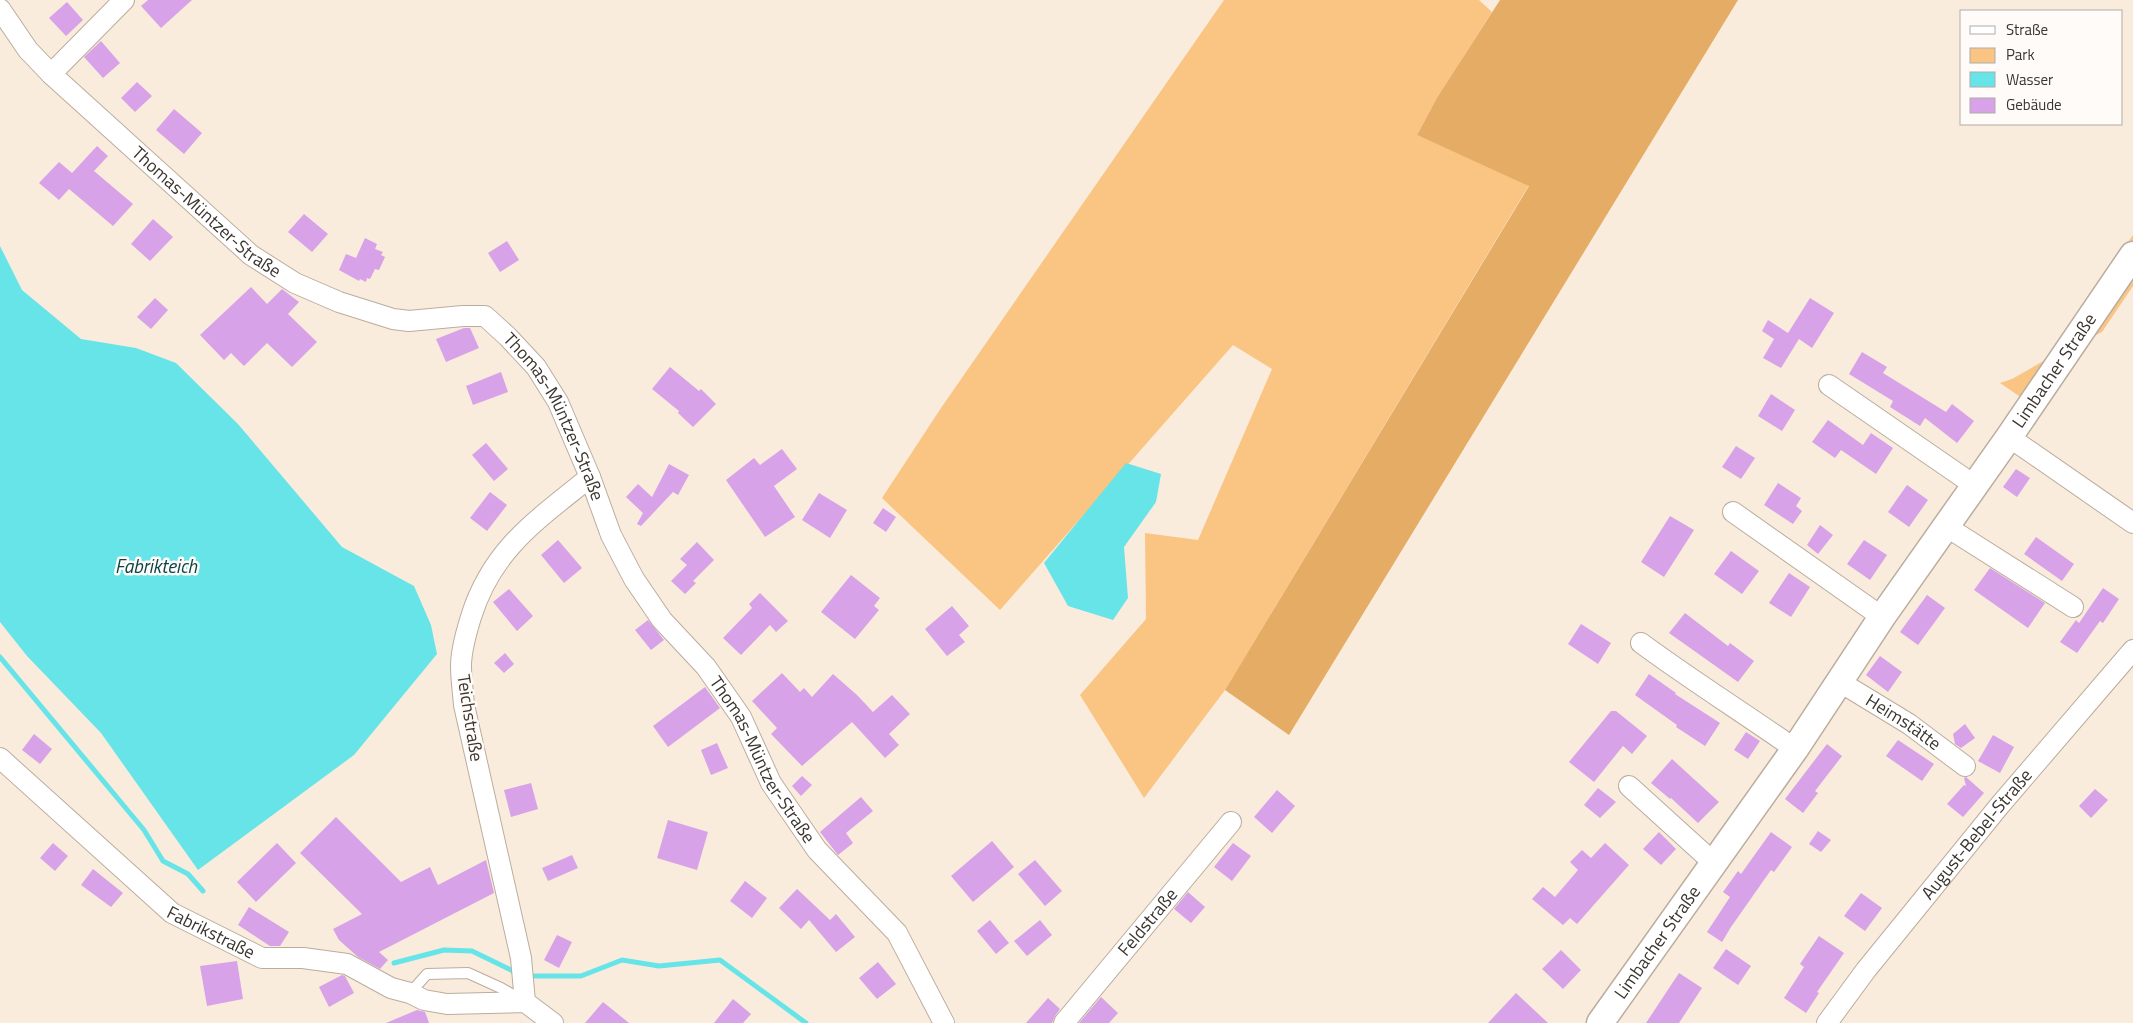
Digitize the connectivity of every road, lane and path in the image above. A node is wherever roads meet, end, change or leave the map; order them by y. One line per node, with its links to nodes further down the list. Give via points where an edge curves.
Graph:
1 (124, 0): 3 (street)
2 (0, 8): 3 (street, Thomas-Müntzer-Straße, via 28,50)
3 (51, 74): 7 (street, Thomas-Müntzer-Straße, via 250,255 294,283 393,319 485,316 536,367 558,402)
4 (2133, 255): 6 (street, Limbacher Straße)
5 (1829, 385): 8 (street)
6 (2009, 437): 8 (street, Limbacher Straße); 10 (street)
7 (590, 477): 24 (street, Teichstraße, via 529,527 497,561 478,594 465,635 461,665 464,705 521,958); 26 (street, Thomas-Müntzer-Straße, via 611,535 634,579 662,620 706,668 741,717 771,783 817,850 897,933)
8 (1974, 485): 11 (street, Limbacher Straße)
9 (1733, 512): 13 (street)
10 (2133, 524)
11 (1947, 527): 12 (street); 13 (street, Limbacher Straße)
12 (2073, 607)
13 (1882, 617): 16 (street, Limbacher Straße)
14 (1641, 643): 17 (street)
15 (2133, 650): 29 (street, August-Bebel-Straße, via 2000,805)
16 (1840, 682): 17 (street, Limbacher Straße); 19 (street, Heimstätte, via 1909,724)
17 (1795, 749): 22 (street, Limbacher Straße)
18 (0, 758): 23 (street, Fabrikstraße, via 172,913 262,958 303,958 348,964 391,988)
19 (1965, 766)
20 (1629, 786): 22 (street)
21 (1231, 822): 27 (street, Feldstraße)
22 (1715, 864): 28 (street, Limbacher Straße)
23 (410, 993): 24 (street, Fabrikstraße, via 424,1000 447,1004); 24 (lane, via 427,974 468,973)
24 (523, 994): 25 (street)
25 (553, 1023)
26 (944, 1023)
27 (1064, 1023)
28 (1600, 1023)
29 (1827, 1023)

